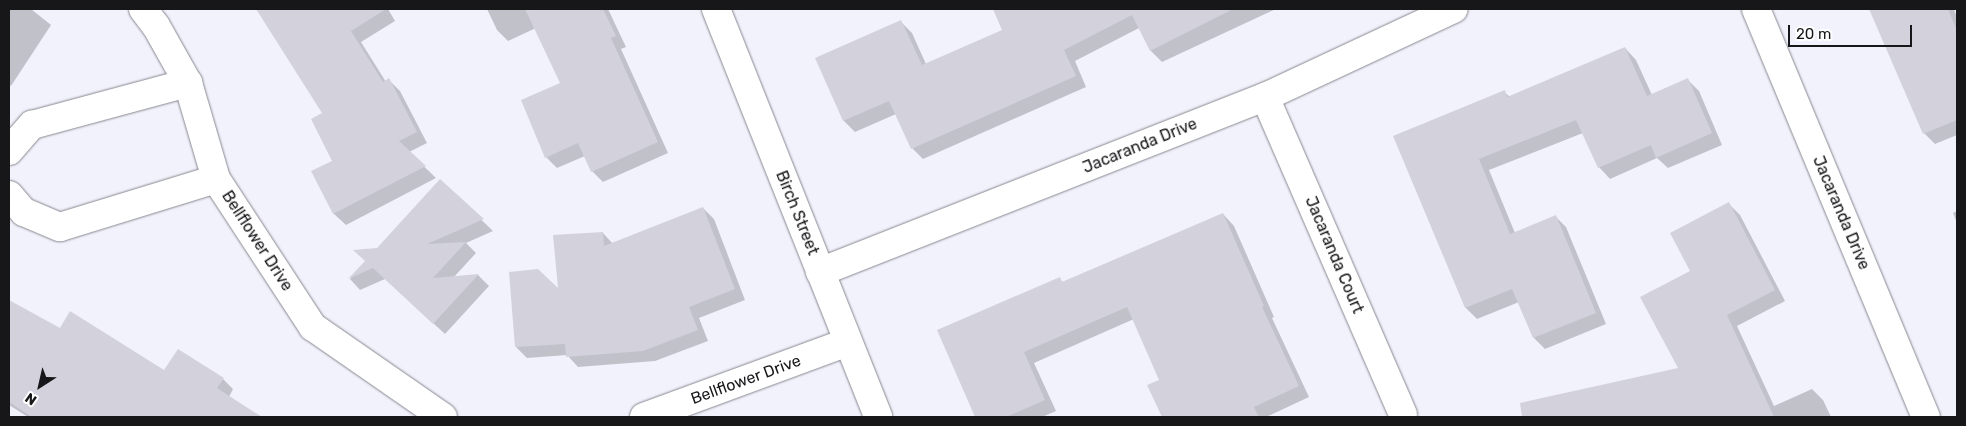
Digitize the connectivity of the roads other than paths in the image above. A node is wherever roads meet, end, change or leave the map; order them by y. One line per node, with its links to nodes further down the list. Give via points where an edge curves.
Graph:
1 (143, 9): 5 (street, Bellflower Drive)
2 (716, 9): 10 (street, Birch Street)
3 (1454, 9): 6 (street, Jacaranda Drive)
4 (1756, 9): 16 (street, Jacaranda Drive)
5 (188, 83): 7 (street, via 32,125); 8 (street, Bellflower Drive)
6 (1265, 96): 10 (street, Jacaranda Drive); 12 (street, Jacaranda Court)
7 (9, 151)
8 (216, 179): 9 (street, via 60,227 24,212); 13 (street, Bellflower Drive, via 313,327)
9 (9, 195)
10 (820, 272): 11 (street, Birch Street)
11 (848, 342): 14 (street, Bellflower Drive); 15 (street, Birch Street)
12 (1402, 414)
13 (443, 417)
14 (644, 417)
15 (878, 417)
16 (1926, 417)

